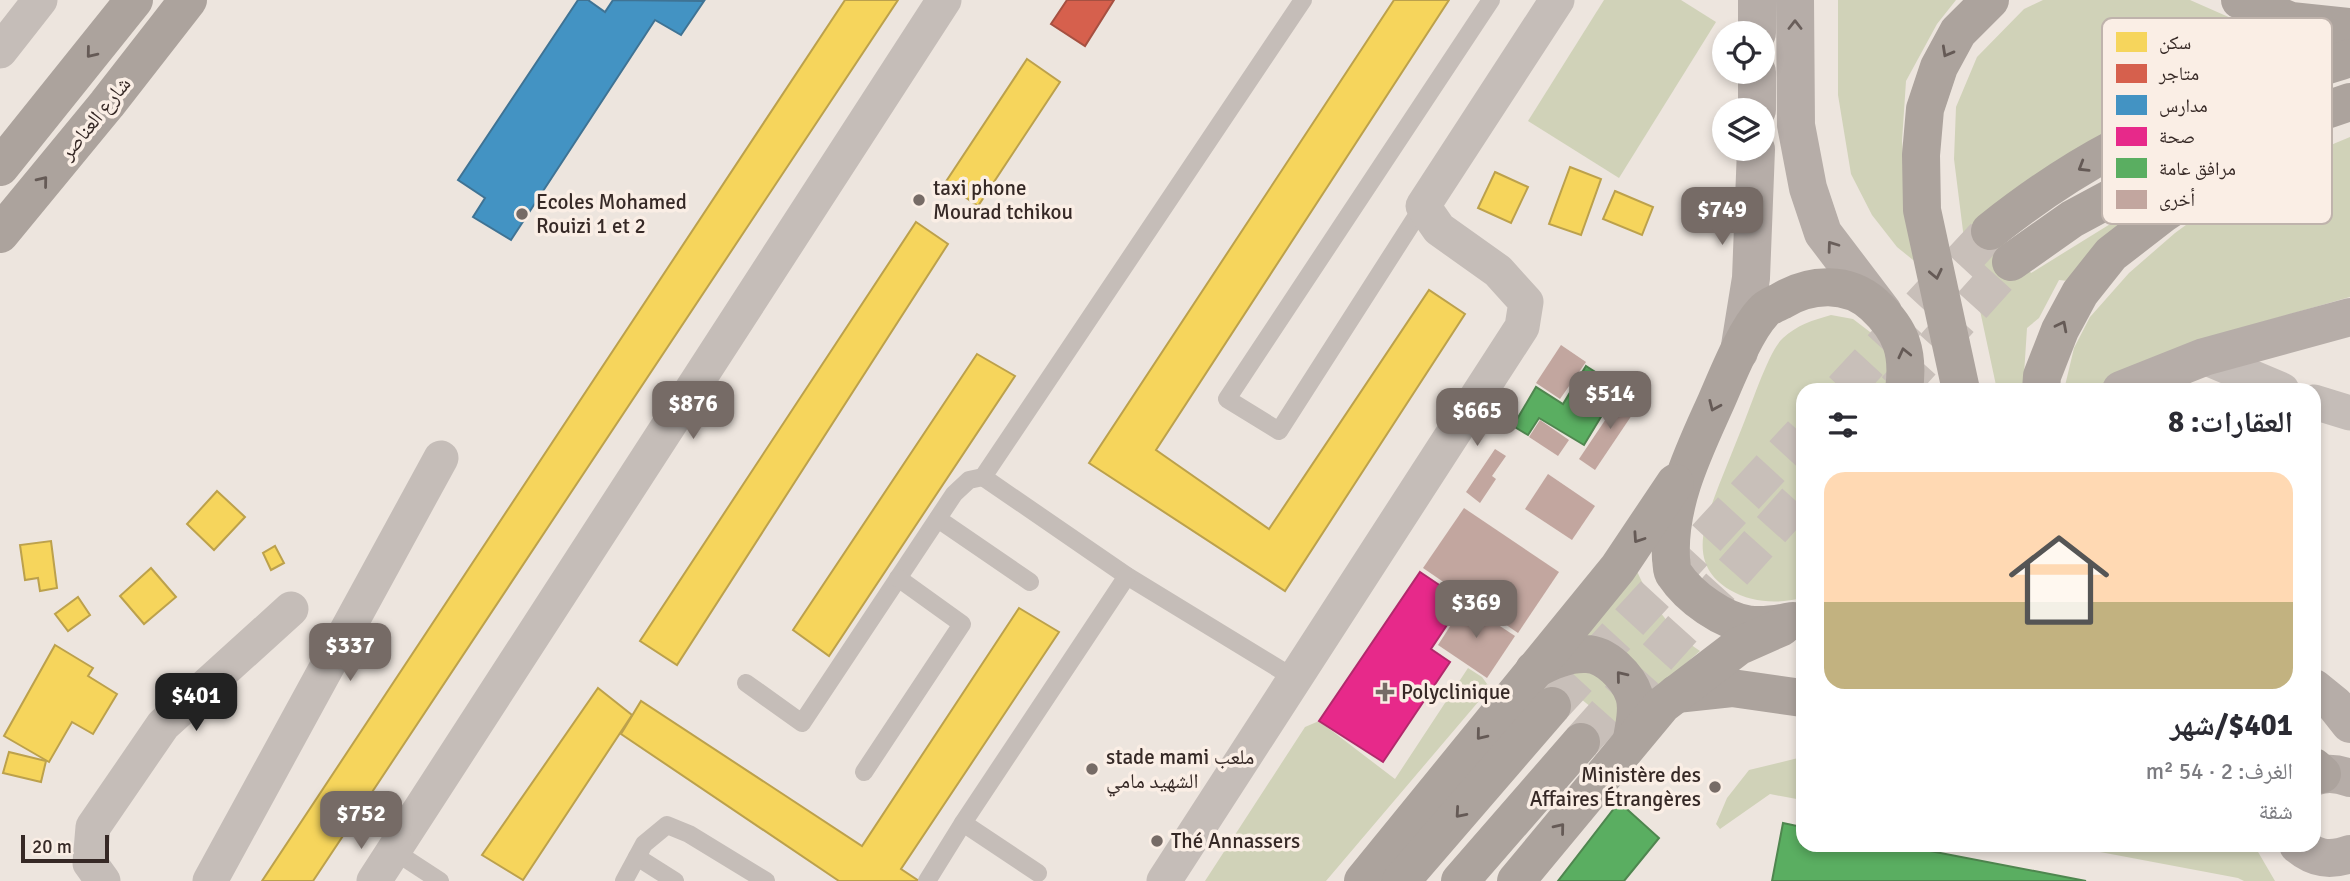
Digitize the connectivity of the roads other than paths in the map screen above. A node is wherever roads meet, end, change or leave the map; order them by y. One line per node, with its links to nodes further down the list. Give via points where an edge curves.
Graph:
1 (40, 0): 17 (street)
2 (134, 0): 25 (highway, one-way to 25)
3 (188, 0): 20 (highway, شارع العناصر)
4 (197, 0): 20 (highway)
5 (944, 0): 66 (street)
6 (1303, 0): 45 (lane)
7 (1491, 0): 27 (lane, via 1227,398 1279,431)
8 (1557, 0): 27 (street)
9 (1757, 0): 14 (main road)
10 (1795, 0): 33 (main road, one-way to 10, via 1824,233 1808,188 1796,125)
11 (1990, 0): 37 (highway, one-way to 37, via 1958,32 1939,67 1925,109 1921,155 1922,210)
12 (2241, 0): 13 (highway)
13 (2284, 18)
14 (1757, 21)
15 (2332, 25): 16 (highway)
16 (2350, 27)
17 (0, 51)
18 (2350, 58): 19 (highway, one-way to 19)
19 (2332, 64)
20 (107, 103): 30 (highway, شارع العناصر, one-way to 20)
21 (2350, 103): 22 (highway)
22 (2332, 109)
23 (2102, 155): 29 (highway, one-way to 29)
24 (1756, 161): 34 (main road, via 1751,278)
25 (0, 167)
26 (2102, 203): 31 (highway)
27 (1423, 206): 54 (street, via 1439,229 1498,271 1526,302 1522,327)
28 (2150, 224): 38 (highway, one-way to 28, via 2060,330 2080,293 2111,254)
29 (1990, 231)
30 (0, 234)
31 (2011, 261)
32 (2350, 317): 35 (main road)
33 (1889, 319): 34 (highway, via 1865,296 1820,286 1792,294 1763,312); 36 (highway, one-way to 33, via 1902,342)
34 (1739, 352): 44 (highway, one-way to 44)
35 (2204, 357): 39 (main road); 40 (street)
36 (1905, 383)
37 (1959, 383)
38 (2042, 383)
39 (2139, 383)
40 (2265, 383)
41 (2321, 404): 42 (street)
42 (2350, 413)
43 (441, 458): 73 (street)
44 (1689, 461): 52 (highway, via 1675,509 1672,572); 53 (highway, one-way to 53, via 1618,568)
45 (983, 477): 46 (lane, via 969,480); 47 (lane)
46 (937, 519): 48 (lane); 49 (lane)
47 (1127, 576): 54 (lane); 65 (lane)
48 (898, 578): 55 (lane, via 802,723); 64 (lane, via 962,624)
49 (1030, 582)
50 (291, 609): 72 (street, via 163,725 93,827 90,863)
51 (1796, 619): 52 (highway)
52 (1731, 632): 56 (highway); 58 (highway, via 1776,688)
53 (1534, 670): 62 (highway, one-way to 53, via 1634,695 1610,663 1588,653 1558,658); 81 (highway, one-way to 81)
54 (1294, 678): 80 (street)
55 (746, 683)
56 (1676, 694): 59 (highway, via 1732,688); 62 (highway)
57 (2321, 694): 61 (main road)
58 (1796, 696)
59 (1796, 697)
60 (1552, 706): 82 (highway, one-way to 82)
61 (2350, 724)
62 (1632, 739): 84 (highway, one-way to 62)
63 (1581, 742): 83 (highway)
64 (864, 772)
65 (963, 823): 71 (lane); 79 (lane)
66 (394, 851): 74 (street); 75 (lane)
67 (2303, 852): 85 (main road)
68 (2307, 852): 69 (main road, via 2323,859)
69 (2350, 854)
70 (637, 857): 76 (lane); 77 (lane); 78 (lane, via 644,844 667,825)
71 (1038, 873)
72 (103, 881)
73 (210, 881)
74 (374, 881)
75 (440, 881)
76 (624, 881)
77 (675, 881)
78 (766, 881)
79 (927, 881)
80 (1164, 881)
81 (1363, 881)
82 (1401, 881)
83 (1460, 881)
84 (1517, 881)
85 (2322, 881)

